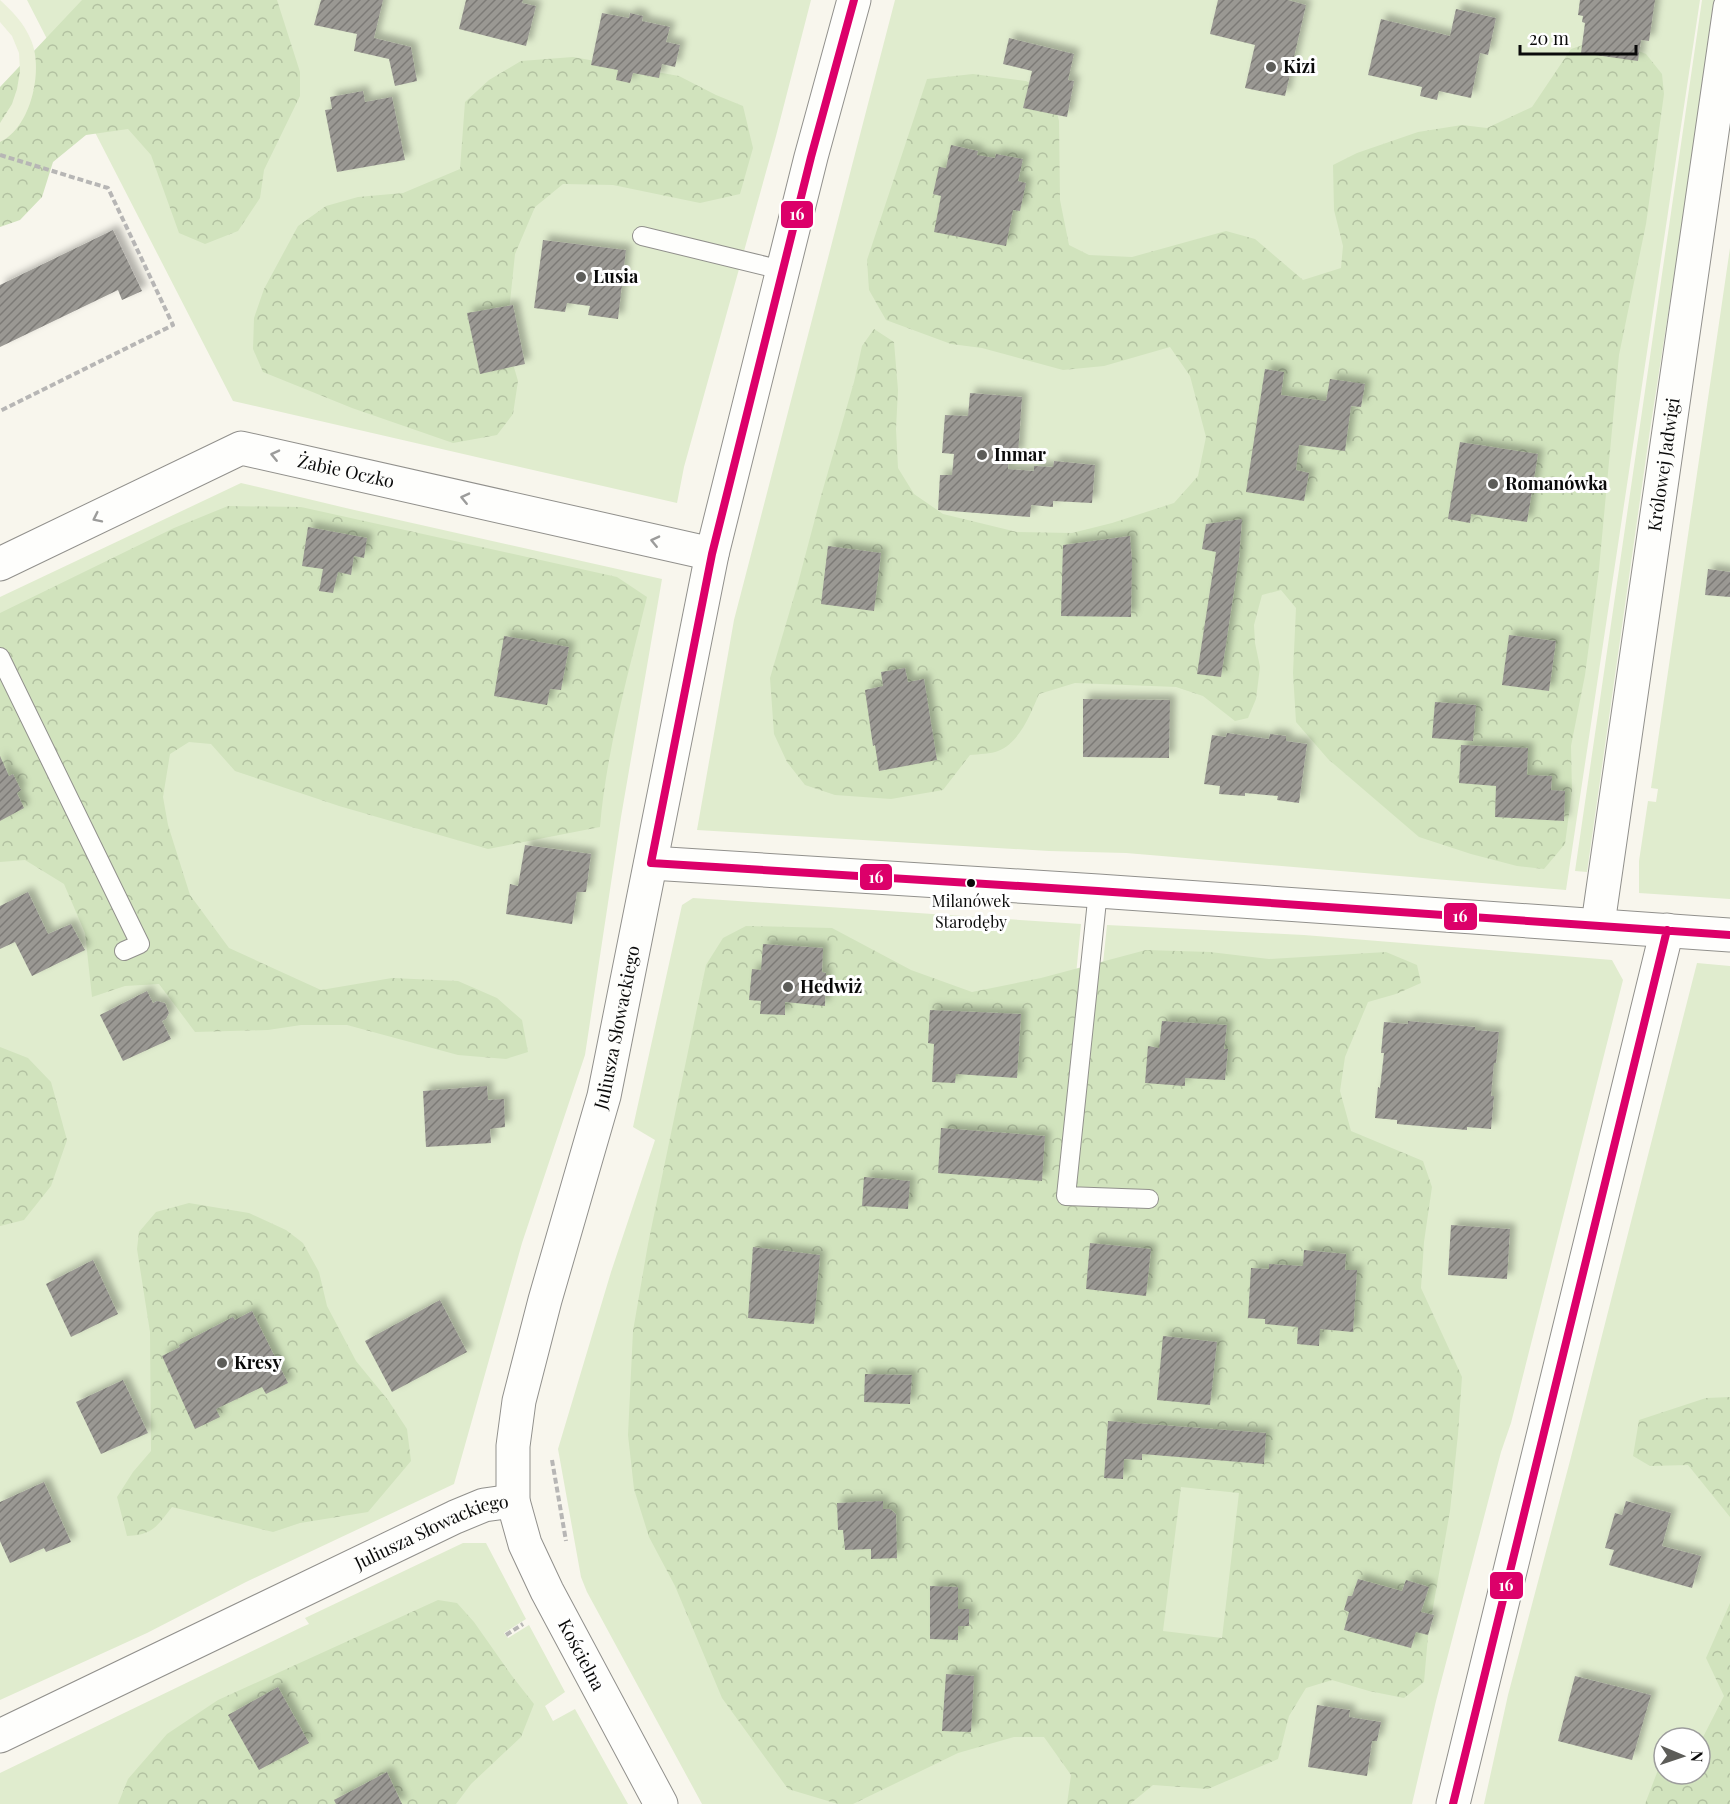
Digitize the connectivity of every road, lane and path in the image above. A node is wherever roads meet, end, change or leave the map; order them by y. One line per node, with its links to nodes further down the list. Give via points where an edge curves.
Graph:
1 (854, 0): 5 (street, Juliusza Słowackiego)
2 (1730, 7): 12 (street, Królowej Jadwigi)
3 (0, 155): 6 (path, via 108,188 173,325)
4 (642, 236): 5 (lane)
5 (782, 270): 7 (street, Juliusza Słowackiego)
6 (0, 411)
7 (712, 554): 8 (street, Żabie Oczko, one-way to 8, via 241,448); 10 (street, Juliusza Słowackiego)
8 (0, 564)
9 (0, 657): 15 (lane, via 140,944)
10 (651, 863): 11 (street); 18 (street, Juliusza Słowackiego, via 604,1096 519,1401 513,1446)
11 (1098, 891): 12 (street); 16 (lane, via 1066,1196)
12 (1598, 924): 13 (street)
13 (1667, 930): 14 (street); 22 (street)
14 (1730, 935)
15 (124, 951)
16 (1149, 1199)
17 (550, 1449): 19 (path)
18 (513, 1502): 20 (street, Juliusza Słowackiego, via 484,1505 455,1517); 21 (street, Kościelna, via 525,1544 547,1591)
19 (567, 1550)
20 (0, 1736)
21 (661, 1804)
22 (1453, 1804)

